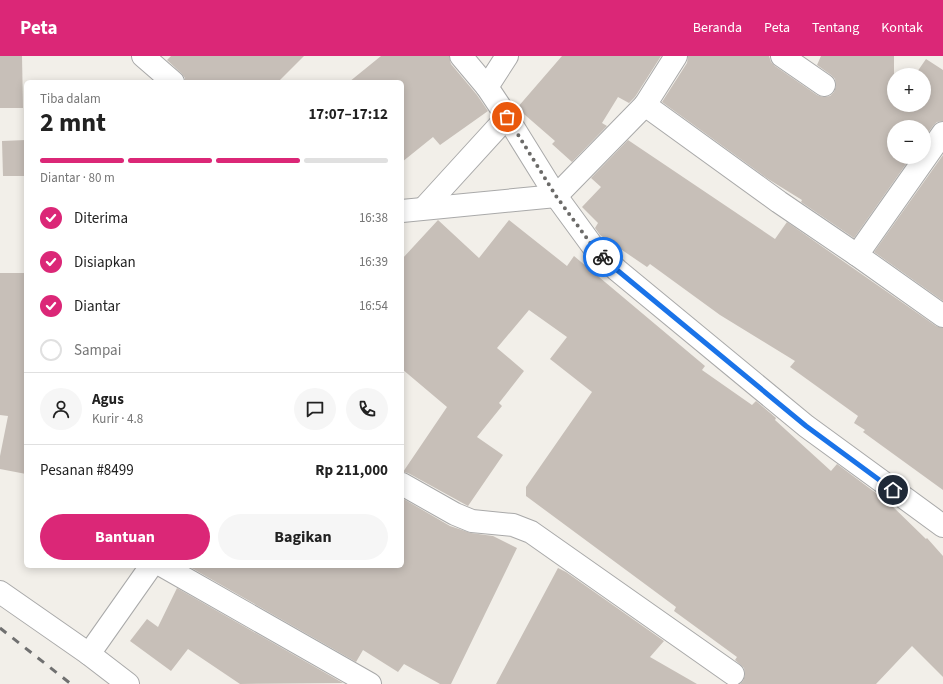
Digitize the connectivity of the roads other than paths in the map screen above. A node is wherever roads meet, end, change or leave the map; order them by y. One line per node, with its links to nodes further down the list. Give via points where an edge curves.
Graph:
1 (143, 56): 6 (street)
2 (461, 56): 8 (street)
3 (507, 56): 8 (street)
4 (676, 56): 9 (street)
5 (782, 56): 7 (street)
6 (171, 80)
7 (824, 85)
8 (487, 87): 10 (street)
9 (646, 105): 12 (street); 15 (street, via 779,202)
10 (507, 117): 12 (street); 13 (street)
11 (943, 133): 15 (street)
12 (556, 196): 13 (street); 18 (street, via 594,248 617,270 806,426)
13 (424, 208): 14 (street)
14 (404, 211)
15 (857, 254): 16 (street)
16 (943, 316)
17 (404, 485): 23 (street, via 454,514 472,520 512,525 531,532)
18 (943, 526)
19 (150, 568): 22 (street)
20 (167, 568): 25 (street)
21 (0, 592): 22 (street)
22 (89, 654): 24 (street)
23 (733, 674)
24 (128, 684)
25 (370, 684)

